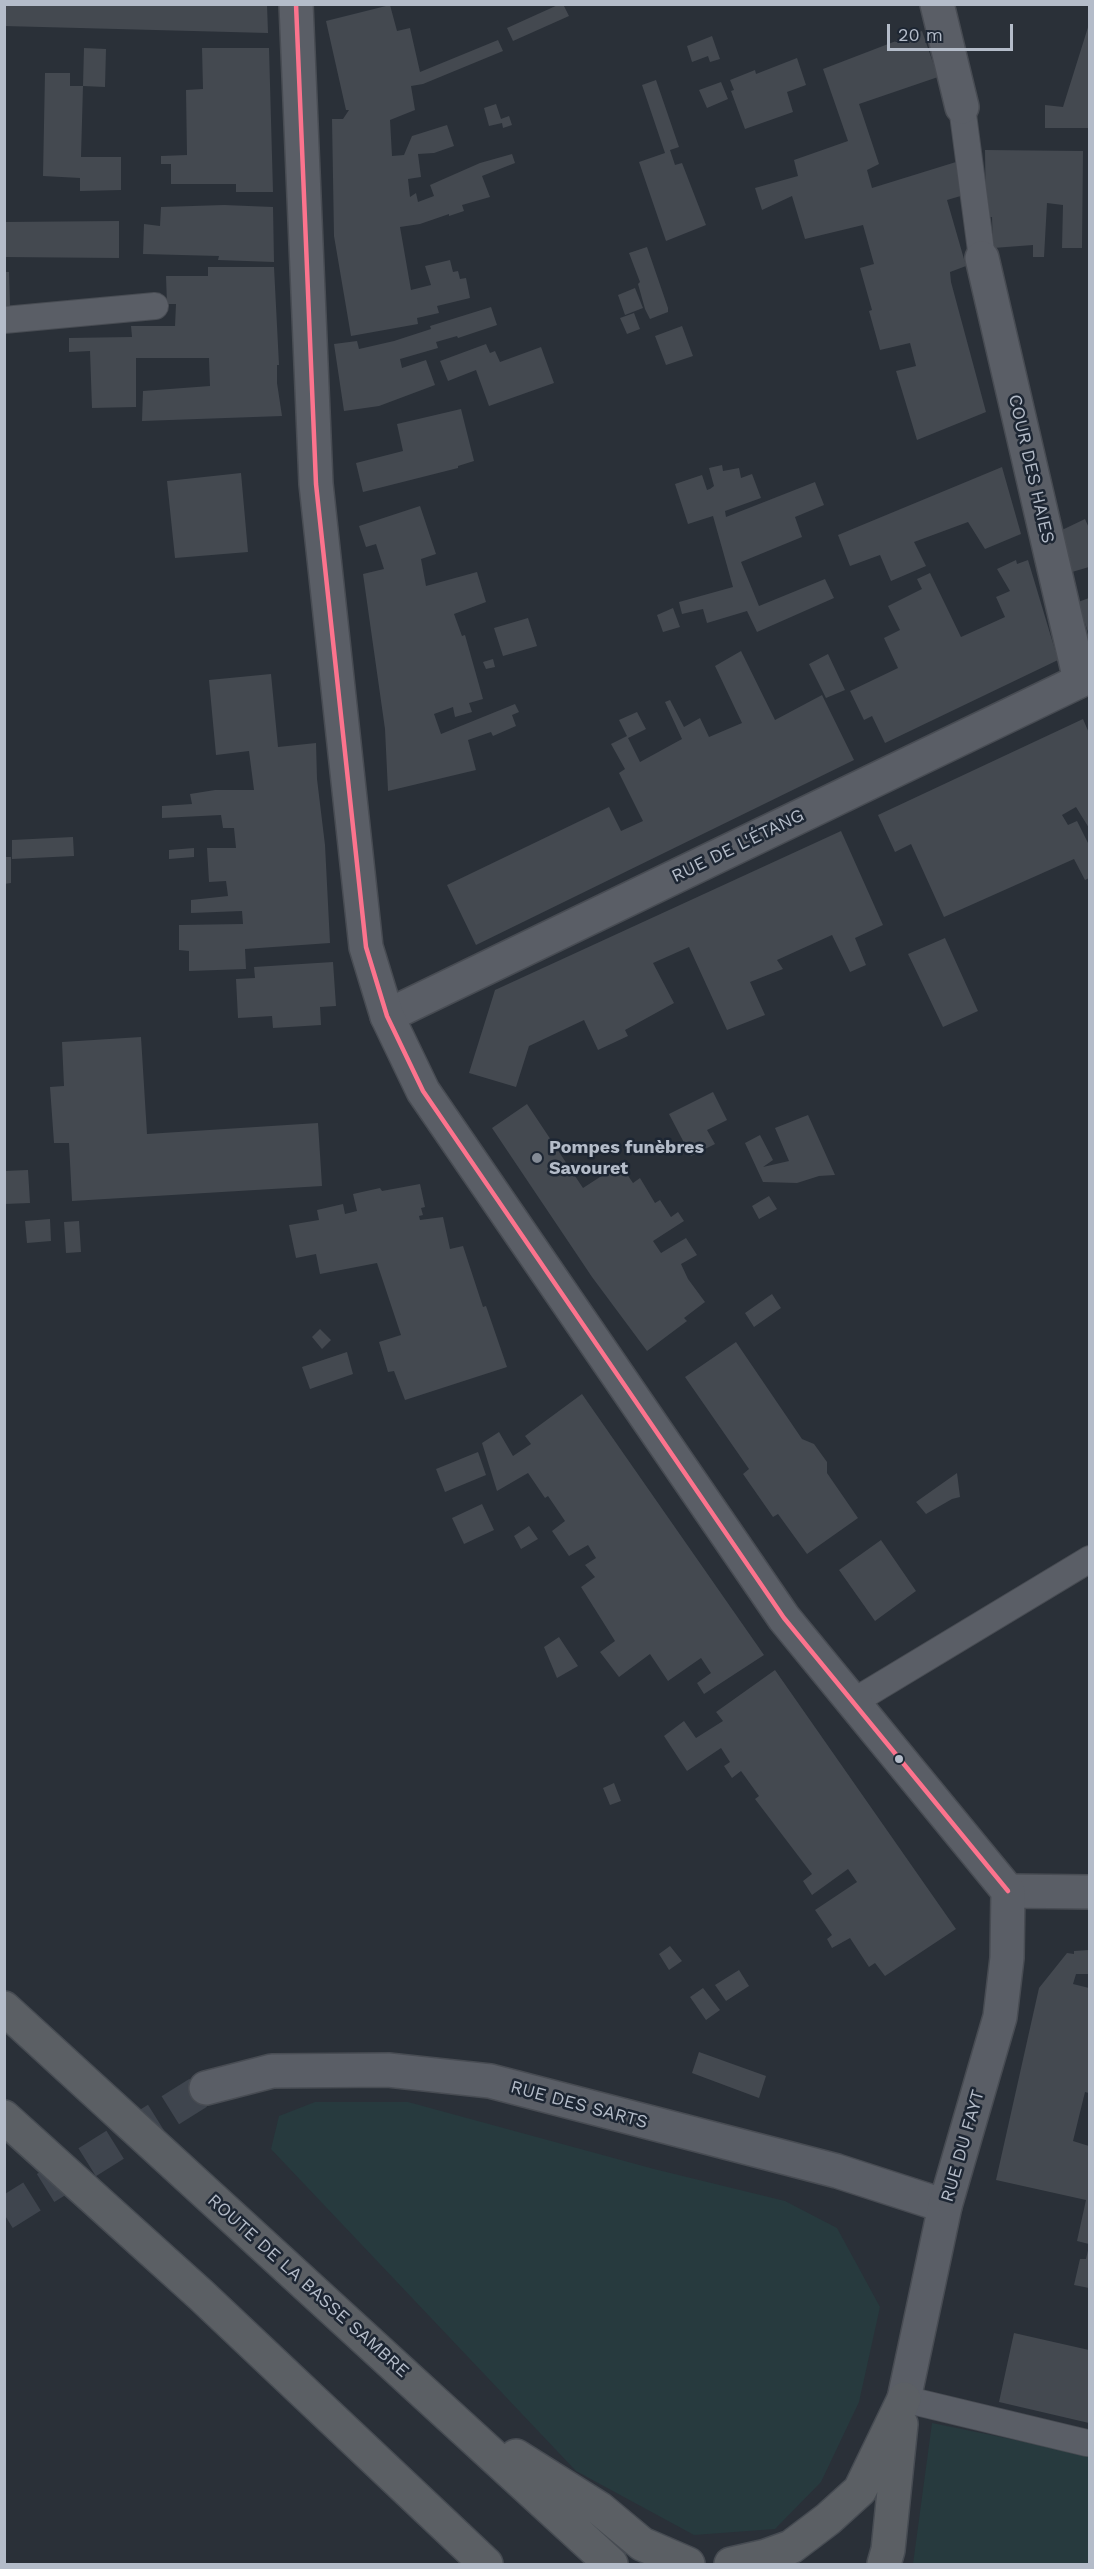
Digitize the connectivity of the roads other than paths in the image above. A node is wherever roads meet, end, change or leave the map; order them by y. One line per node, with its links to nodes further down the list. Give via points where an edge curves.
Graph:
1 (296, 4): 8 (street, via 316,484 366,947)
2 (937, 4): 3 (street)
3 (962, 107): 4 (lane)
4 (982, 258): 7 (street, COUR DES HAIES)
5 (155, 306): 6 (lane)
6 (4, 321)
7 (1085, 678): 8 (street, RUE DE L'ÉTANG)
8 (387, 1016): 10 (street, via 423,1091 784,1618)
9 (1089, 1559): 10 (lane)
10 (853, 1702): 11 (street)
11 (1008, 1891): 12 (street); 16 (street, RUE DU FAYT, via 1007,1958 1000,2017)
12 (1089, 1892)
13 (4, 2008): 18 (highway, ROUTE DE LA BASSE SAMBRE)
14 (206, 2088): 16 (street, RUE DES SARTS, via 272,2071 388,2070 490,2082 837,2171)
15 (4, 2117): 20 (highway, via 201,2295)
16 (945, 2206): 17 (street, RUE DU FAYT)
17 (904, 2399): 19 (lane); 23 (highway, via 860,2490 791,2547); 24 (highway)
18 (447, 2413): 21 (highway, ROUTE DE LA BASSE SAMBRE); 22 (highway, via 600,2509 642,2544)
19 (1087, 2443)
20 (486, 2565)
21 (611, 2565)
22 (688, 2565)
23 (731, 2565)
24 (884, 2565)

